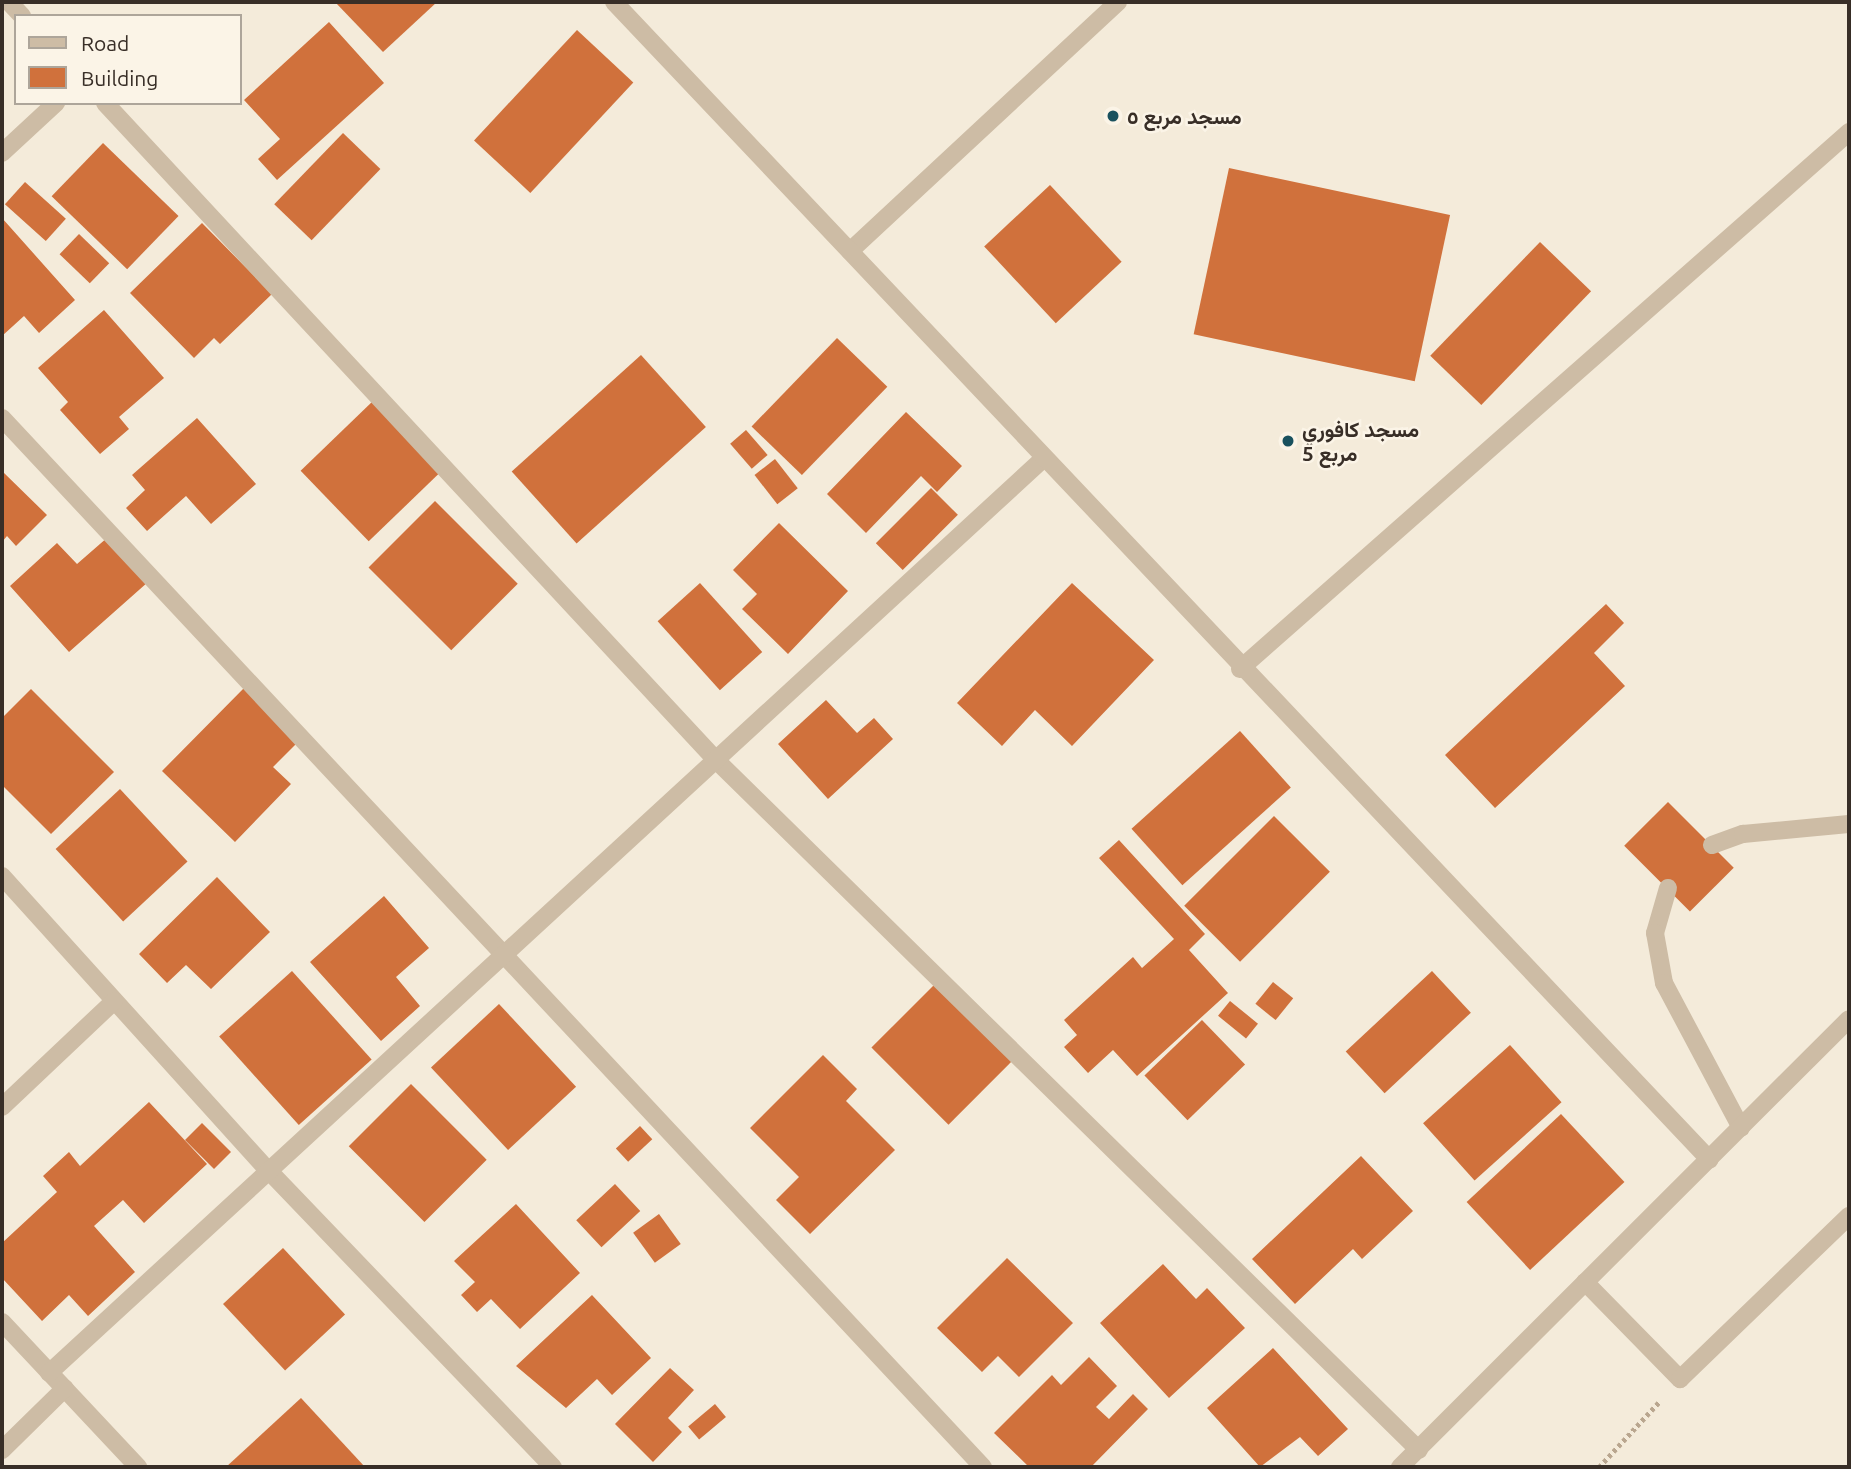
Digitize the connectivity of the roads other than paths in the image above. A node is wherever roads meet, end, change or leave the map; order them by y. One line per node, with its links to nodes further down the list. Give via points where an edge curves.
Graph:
1 (614, 2): 7 (street)
2 (1118, 2): 7 (street)
3 (54, 105): 6 (street)
4 (107, 105): 11 (street)
5 (1849, 132): 10 (street)
6 (2, 153)
7 (850, 251): 9 (street)
8 (2, 418): 16 (street)
9 (1042, 460): 10 (street); 11 (street)
10 (1240, 669): 21 (street)
11 (716, 760): 16 (street); 29 (street)
12 (1849, 824): 13 (street, via 1742,834)
13 (1712, 845)
14 (2, 876): 17 (street)
15 (1668, 888): 20 (street, via 1655,933 1664,983)
16 (505, 954): 22 (street); 32 (street)
17 (114, 1001): 19 (street); 22 (street)
18 (1849, 1019): 20 (street)
19 (2, 1107)
20 (1741, 1128): 21 (street)
21 (1710, 1160): 24 (street)
22 (269, 1171): 26 (street); 31 (street)
23 (1849, 1216): 24 (street, via 1680,1379)
24 (1585, 1282): 29 (street)
25 (2, 1322): 26 (street)
26 (49, 1373): 27 (street)
27 (65, 1388): 28 (street); 30 (street)
28 (2, 1450)
29 (1419, 1450): 33 (street)
30 (138, 1467)
31 (553, 1467)
32 (983, 1467)
33 (1401, 1467)

